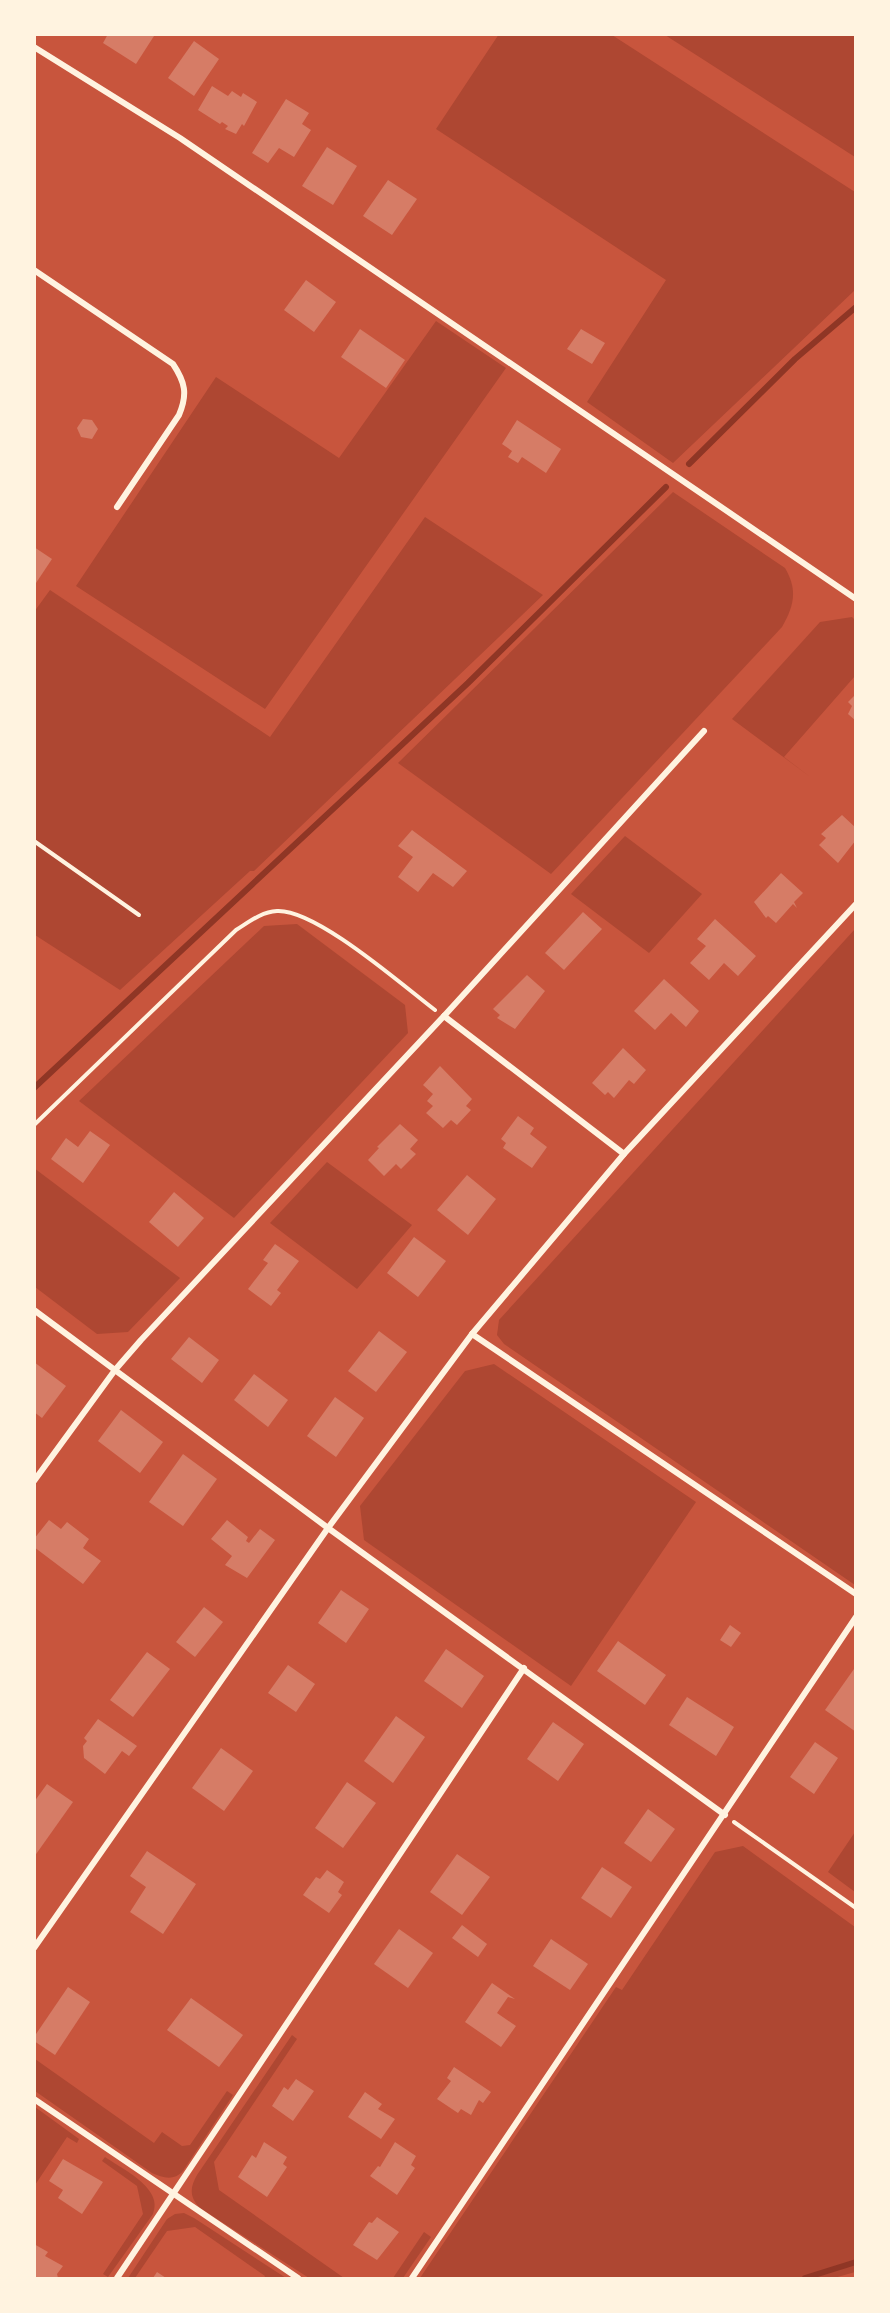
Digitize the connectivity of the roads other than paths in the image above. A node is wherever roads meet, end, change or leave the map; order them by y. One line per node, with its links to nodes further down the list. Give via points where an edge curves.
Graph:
1 (34, 47): 4 (street, via 180,138)
2 (34, 270): 3 (street, via 173,364 184,380 186,399 179,415)
3 (117, 507)
4 (855, 598)
5 (704, 731): 7 (street)
6 (855, 904): 8 (street)
7 (444, 1017): 8 (street); 11 (street)
8 (624, 1154): 10 (street)
9 (34, 1310): 11 (street)
10 (472, 1334): 13 (street); 14 (street)
11 (115, 1370): 12 (street); 13 (street)
12 (34, 1481)
13 (328, 1528): 16 (street); 18 (street)
14 (855, 1594)
15 (855, 1617): 17 (street)
16 (524, 1668): 17 (street); 20 (street)
17 (725, 1815): 23 (street)
18 (34, 1948)
19 (34, 2099): 20 (street)
20 (173, 2196): 21 (street); 22 (street)
21 (117, 2278)
22 (298, 2278)
23 (412, 2278)

